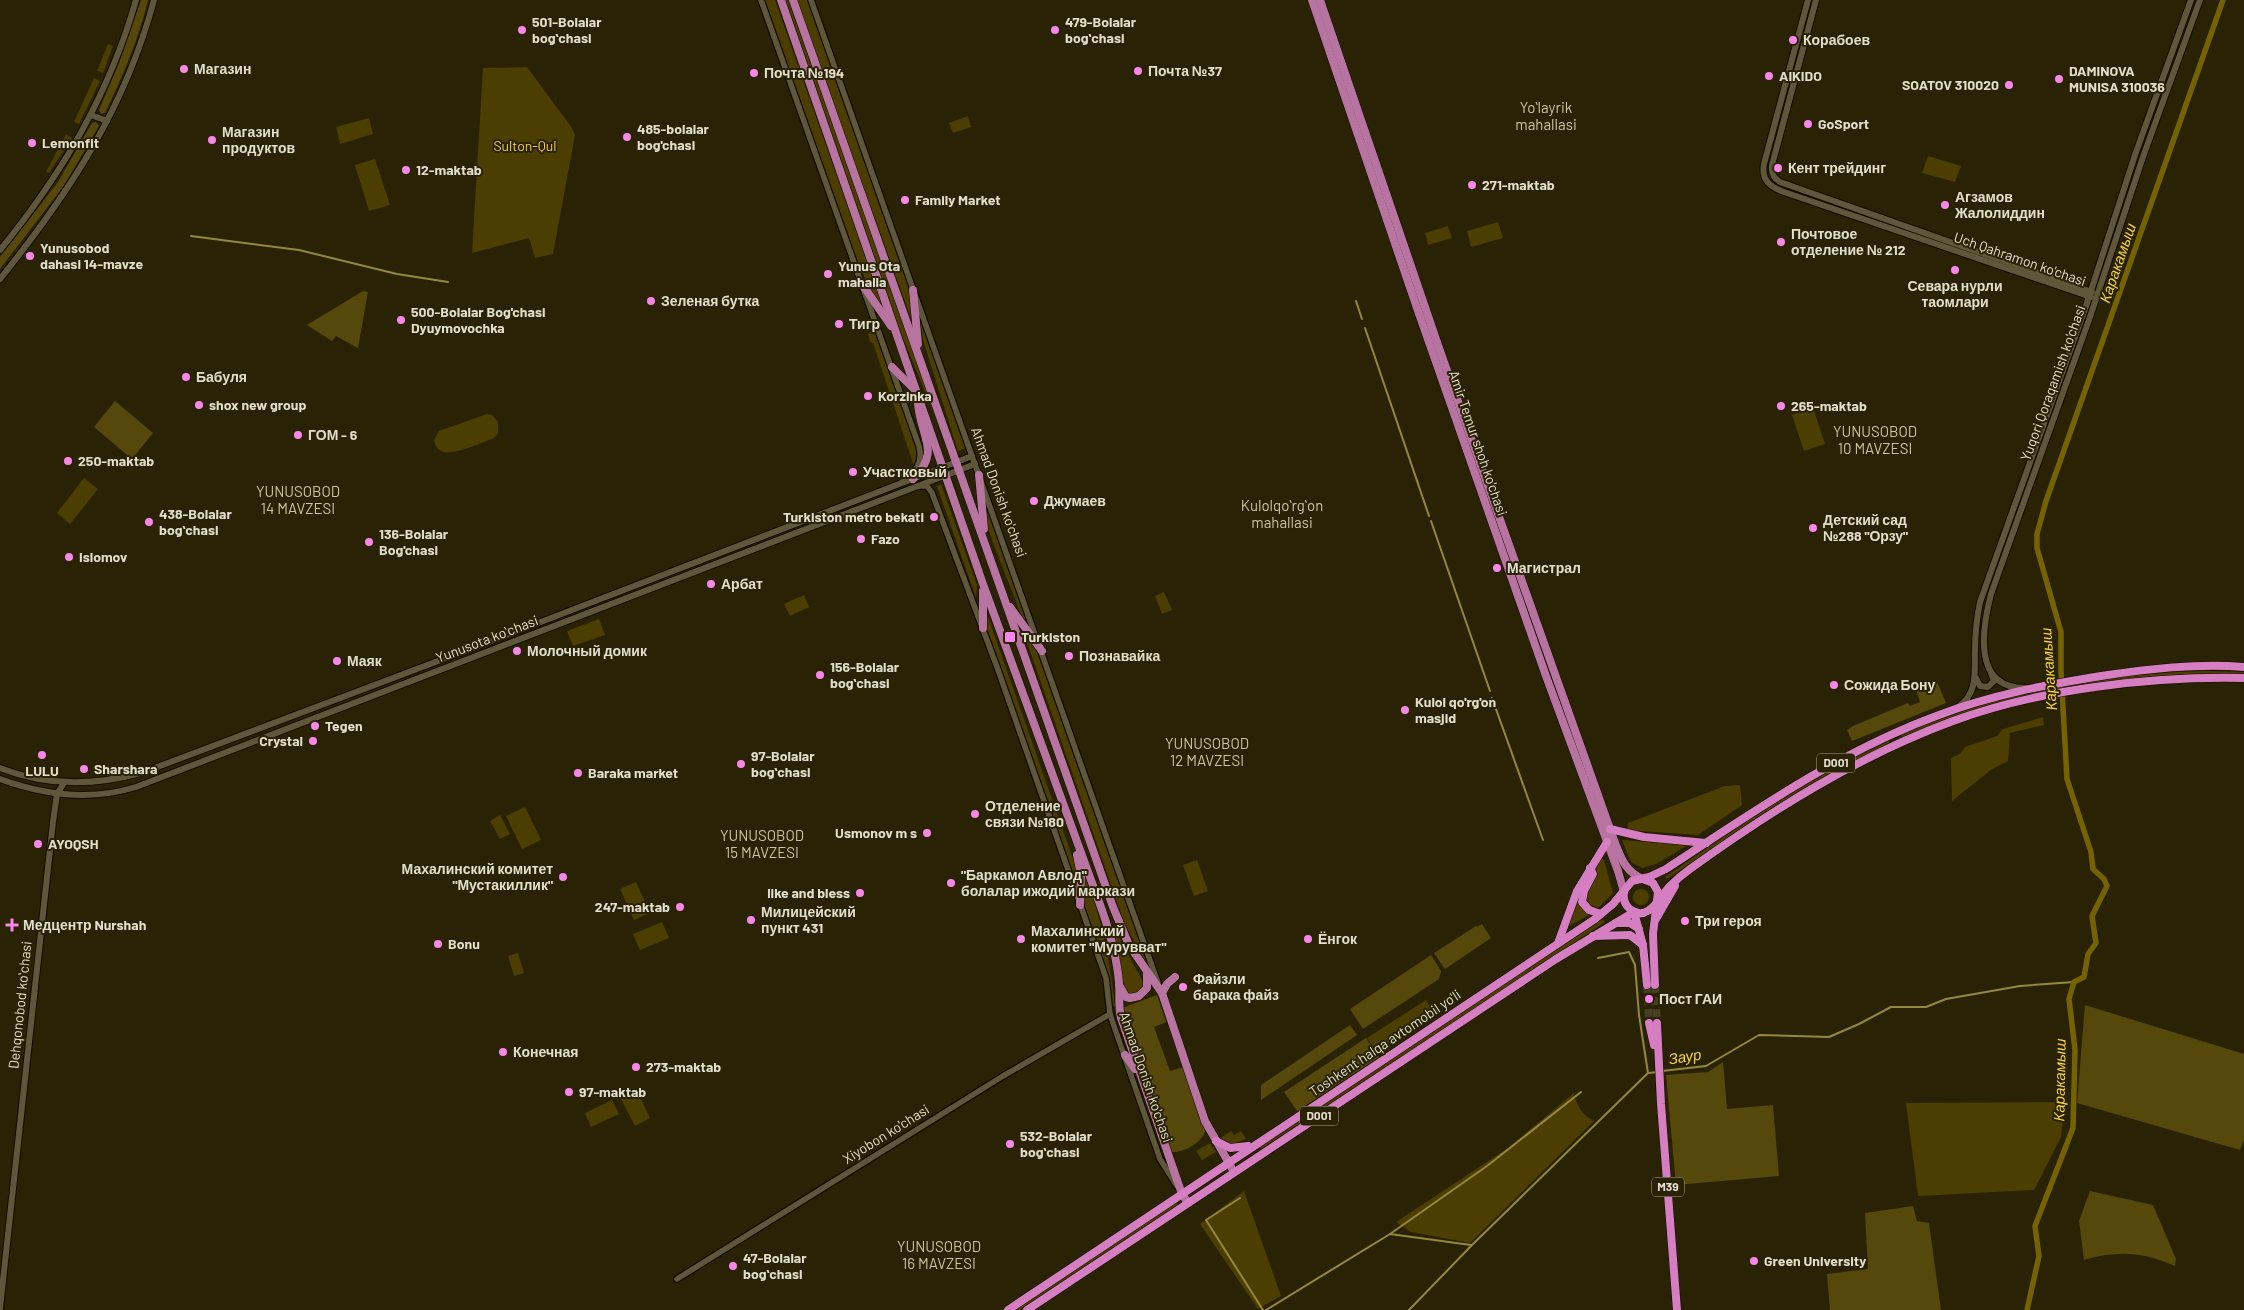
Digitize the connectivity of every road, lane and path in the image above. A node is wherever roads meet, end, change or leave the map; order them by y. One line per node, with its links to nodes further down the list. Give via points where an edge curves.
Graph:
1 (136, 0): 15 (main road, via 118,54)
2 (154, 0): 16 (main road, via 132,65)
3 (761, 0): 20 (street)
4 (781, 0): 24 (main road, Ahmad Donish ko'chasi)
5 (793, 0): 25 (main road, Ahmad Donish ko'chasi)
6 (811, 0): 21 (street, Ahmad Donish ko'chasi)
7 (1312, 0): 56 (main road, Amir Temur shoh ko'chasi, via 1420,316)
8 (1320, 0): 54 (main road, Amir Temur shoh ko'chasi)
9 (1808, 0): 13 (main road, Uch Qahramon ko'chasi)
10 (1816, 0): 14 (main road)
11 (2192, 0): 22 (main road, Yuqori Qoraqamish ko'chasi, via 2136,152)
12 (2200, 0): 23 (main road, Yuqori Qoraqamish ko'chasi)
13 (1782, 96): 14 (main road, via 1785,100); 17 (main road, Uch Qahramon ko'chasi, via 1763,167 1765,179 1777,189)
14 (1790, 98): 17 (main road, Uch Qahramon ko'chasi, via 1772,165 1773,176)
15 (91, 115): 16 (main road); 18 (main road, via 60,171)
16 (107, 121): 19 (main road, via 61,200)
17 (1841, 208): 22 (main road, Uch Qahramon ko'chasi)
18 (0, 250)
19 (0, 279)
20 (862, 284): 24 (main road); 26 (street)
21 (914, 290): 25 (main road); 28 (street, Ahmad Donish ko'chasi)
22 (2090, 294): 23 (main road, Uch Qahramon ko'chasi); 43 (main road, Yuqori Qoraqamish ko'chasi, via 1980,602)
23 (2097, 296): 42 (main road, Yuqori Qoraqamish ko'chasi, via 1991,594 1985,617 1984,646 1985,662)
24 (899, 337): 27 (main road, Ahmad Donish ko'chasi)
25 (919, 356): 29 (main road, Ahmad Donish ko'chasi)
26 (892, 367): 27 (main road); 35 (street, via 920,450 919,465)
27 (917, 392): 32 (main road, Ahmad Donish ko'chasi); 34 (main road, via 919,418 929,454)
28 (972, 456): 29 (main road, Yunusota koʻchasi); 30 (street, Ahmad Donish ko'chasi)
29 (957, 462): 31 (main road, Ahmad Donish ko'chasi); 32 (main road, Yunusota koʻchasi)
30 (975, 464): 31 (main road, Yunusota koʻchasi); 33 (street, Ahmad Donish ko'chasi)
31 (960, 470): 32 (main road, Yunusota koʻchasi); 36 (main road, Ahmad Donish ko'chasi)
32 (944, 471): 34 (main road, Yunusota koʻchasi); 37 (main road, Ahmad Donish ko'chasi)
33 (979, 475): 36 (main road); 40 (street, Ahmad Donish ko'chasi)
34 (915, 483): 35 (main road, Yunusota koʻchasi); 39 (street, Ahmad Donish ko'chasi, via 926,486 932,493); 53 (main road, Yunusota koʻchasi, via 148,783 108,793)
35 (899, 484): 52 (main road, Yunusota koʻchasi, via 508,636 163,765 106,781)
36 (985, 541): 38 (main road, Ahmad Donish ko'chasi)
37 (983, 584): 39 (main road); 55 (main road, Ahmad Donish ko'chasi)
38 (1005, 599): 40 (main road); 72 (main road, Ahmad Donish ko'chasi, via 1113,907 1125,938)
39 (983, 628): 63 (street, Ahmad Donish ko'chasi)
40 (1042, 651): 75 (street, Ahmad Donish ko'chasi)
41 (2244, 667): 45 (highway, Toshkent halqa avtomobil yo'li / D001, via 2170,668)
42 (1991, 673): 43 (main road, via 1994,681 1988,687 1980,686); 45 (main road, via 2010,685)
43 (1975, 677): 46 (main road, Yuqori Qoraqamish ko'chasi, via 1973,690)
44 (2244, 678): 48 (highway, Toshkent halqa avtomobil yo'li / D001, via 2169,679 2050,696 1977,713)
45 (2035, 687): 46 (highway, Toshkent halqa avtomobil yo'li / D001)
46 (1957, 708): 47 (highway, Toshkent halqa avtomobil yo'li / D001)
47 (1894, 734): 48 (highway); 57 (highway, Toshkent halqa avtomobil yo'li / D001, via 1801,783)
48 (1898, 744): 59 (highway, Toshkent halqa avtomobil yo'li / D001, via 1807,792)
49 (0, 768): 51 (main road, Yunusota koʻchasi)
50 (0, 780): 53 (main road, Yunusota koʻchasi)
51 (52, 782): 52 (main road, Yunusota koʻchasi); 53 (main road)
52 (64, 783): 53 (main road)
53 (57, 794): 87 (main road, Dehqonobod koʻchasi)
54 (1610, 829): 57 (highway, via 1644,837); 60 (main road, Amir Temur shoh ko'chasi, via 1626,867)
55 (1074, 838): 63 (main road, via 1080,875); 74 (main road, Ahmad Donish ko'chasi, via 1106,920)
56 (1607, 842): 58 (highway); 61 (main road, Amir Temur shoh ko'chasi)
57 (1706, 843): 60 (highway, Toshkent halqa avtomobil yo'li / D001, via 1666,869)
58 (1590, 868): 65 (highway, via 1593,874 1582,902 1589,910); 70 (highway, via 1577,891)
59 (1688, 871): 62 (highway, Toshkent halqa avtomobil yo'li / D001); 67 (highway, via 1668,897)
60 (1643, 879): 61 (highway, Toshkent halqa avtomobil yo'li, via 1632,881); 62 (highway, via 1656,887)
61 (1624, 892): 64 (highway, via 1626,906); 65 (highway, Toshkent halqa avtomobil yo'li / D001)
62 (1656, 902): 64 (highway, Toshkent halqa avtomobil yo'li, via 1644,913); 67 (highway)
63 (1080, 905): 76 (street, Ahmad Donish ko'chasi, via 1106,978)
64 (1634, 912): 66 (highway, Toshkent halqa avtomobil yo'li / D001); 68 (highway)
65 (1601, 914): 70 (highway, Toshkent halqa avtomobil yo'li / D001)
66 (1611, 924): 68 (highway, via 1630,922); 69 (highway, Toshkent halqa avtomobil yo'li / D001)
67 (1654, 926): 71 (highway, via 1651,985)
68 (1640, 930): 71 (highway)
69 (1593, 936): 71 (highway, via 1630,935); 83 (highway, Toshkent halqa avtomobil yo'li / D001)
70 (1557, 943): 81 (highway, Toshkent halqa avtomobil yo'li / D001)
71 (1643, 945)
72 (1146, 973): 74 (main road, Ahmad Donish ko'chasi, via 1147,988 1139,996 1126,997); 75 (main road, Ahmad Donish ko'chasi)
73 (1175, 977): 75 (main road)
74 (1119, 985): 79 (main road, Ahmad Donish ko'chasi, via 1118,1009)
75 (1162, 993): 80 (main road, Ahmad Donish ko'chasi)
76 (1110, 1014): 78 (street, Ahmad Donish ko'chasi); 86 (street, Xiyobon ko'chasi, via 995,1081)
77 (1653, 1023): 90 (highway, M39)
78 (1125, 1055): 79 (main road); 84 (street, Ahmad Donish ko'chasi, via 1160,1159)
79 (1140, 1074): 84 (main road, Ahmad Donish ko'chasi)
80 (1214, 1139): 81 (highway, via 1233,1149); 82 (main road, Ahmad Donish ko'chasi)
81 (1255, 1145): 82 (highway, Toshkent halqa avtomobil yo'li / D001)
82 (1228, 1163): 83 (main road, Ahmad Donish ko'chasi); 84 (highway, Toshkent halqa avtomobil yo'li / D001)
83 (1234, 1172): 85 (highway, Toshkent halqa avtomobil yo'li / D001)
84 (1182, 1194): 85 (main road); 88 (highway, Toshkent halqa avtomobil yo'li / D001)
85 (1188, 1203): 89 (highway, Toshkent halqa avtomobil yo'li / D001)
86 (677, 1279)
87 (0, 1308)
88 (1008, 1310)
89 (1026, 1310)
90 (1677, 1310)

